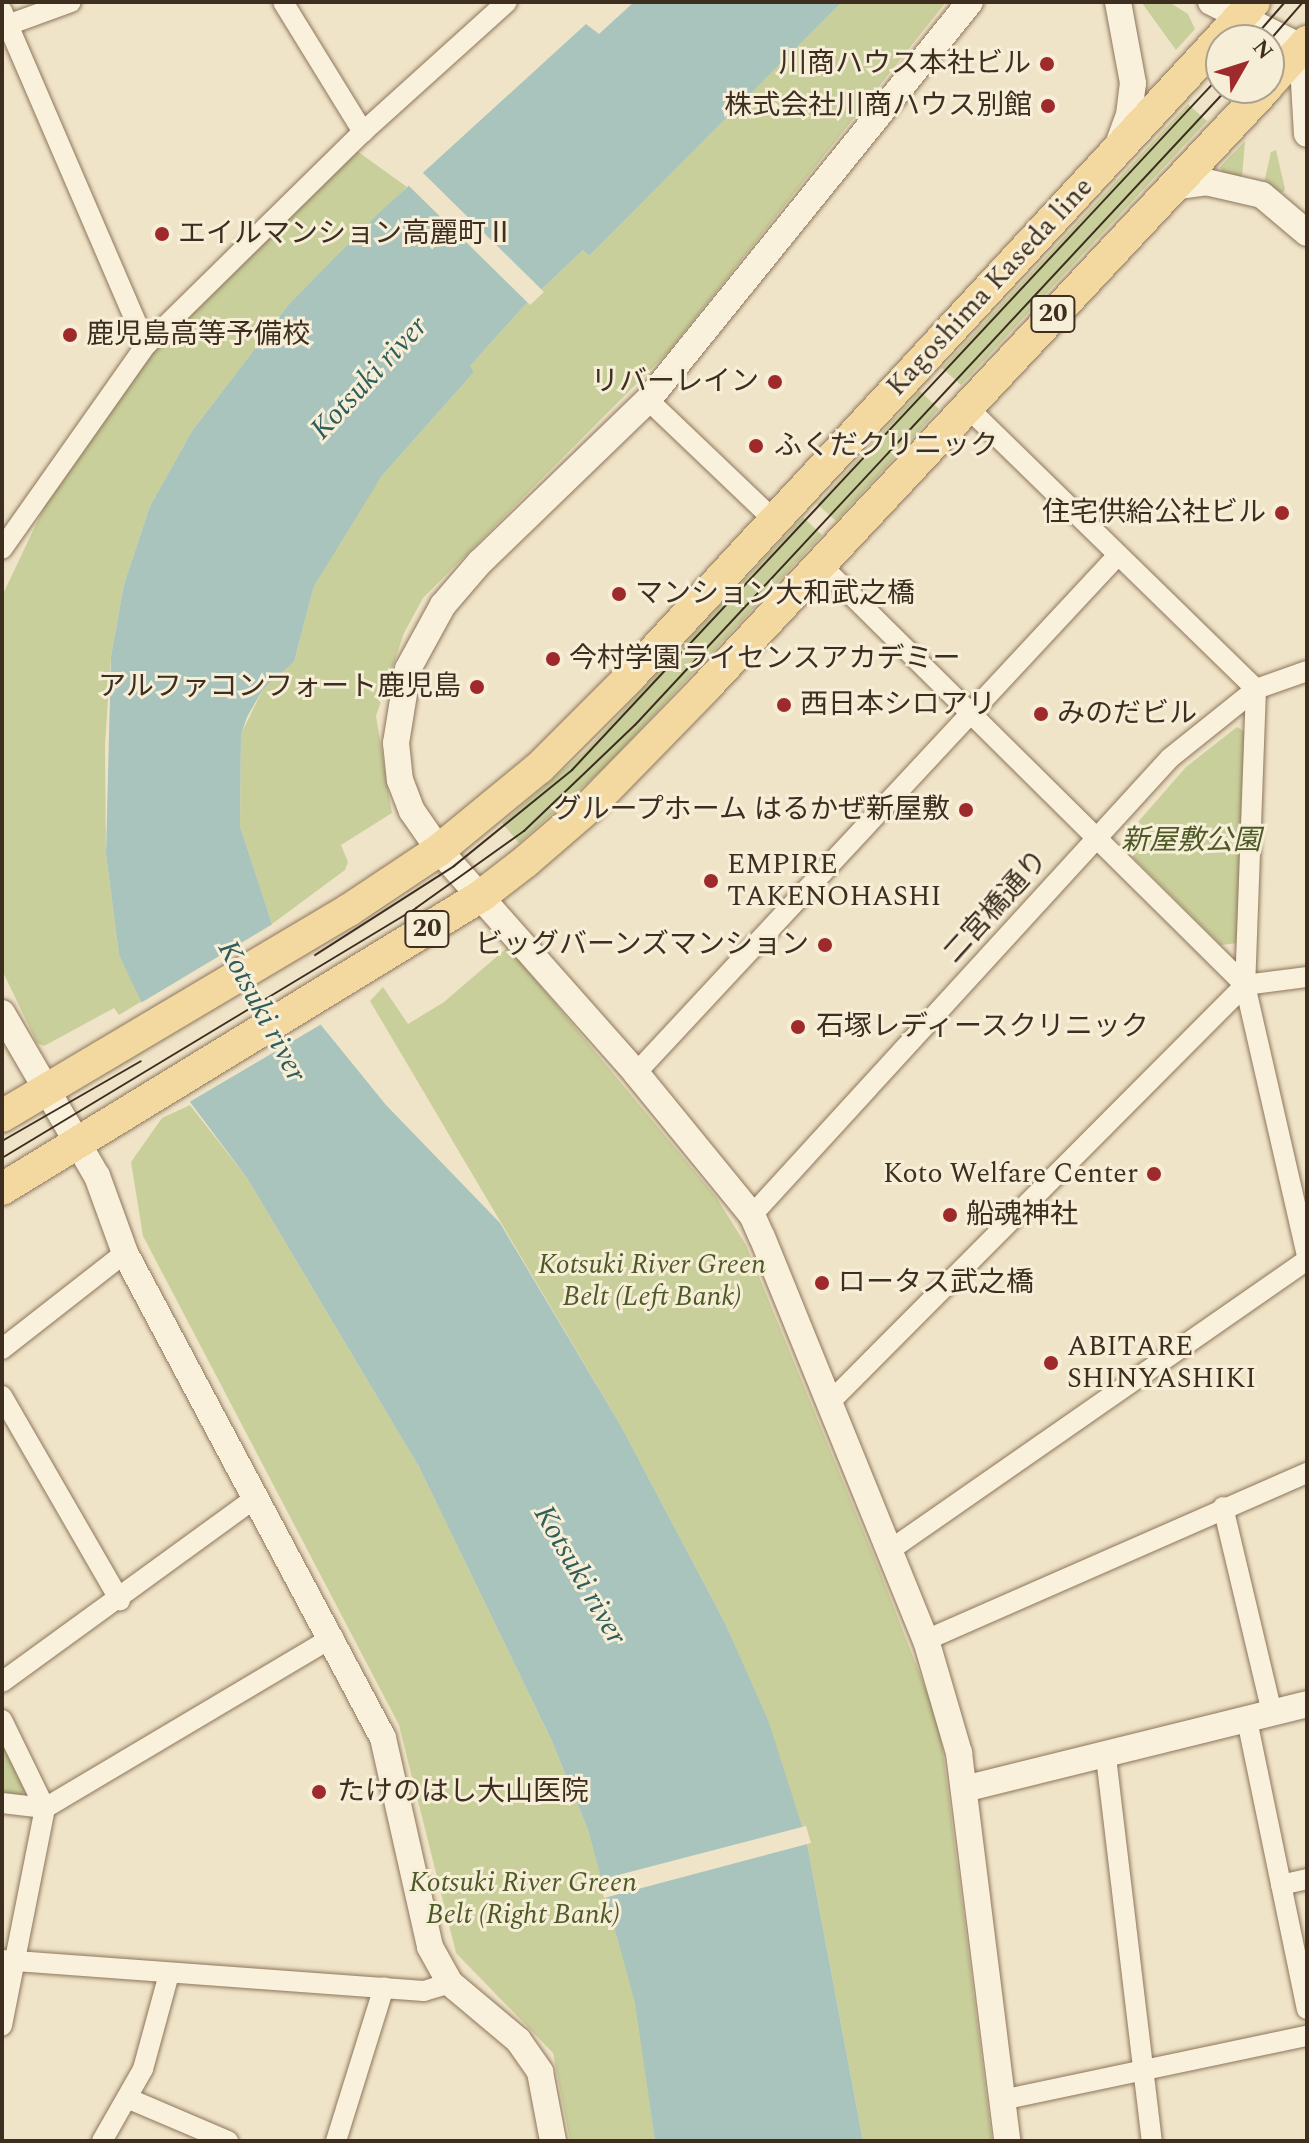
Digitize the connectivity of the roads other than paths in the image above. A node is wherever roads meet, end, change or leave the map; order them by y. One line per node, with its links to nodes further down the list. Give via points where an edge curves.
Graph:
1 (71, 2): 8 (street)
2 (283, 2): 12 (street)
3 (507, 2): 12 (street)
4 (970, 2): 18 (street)
5 (1118, 2): 14 (street, via 1133,83 1129,115)
6 (1211, 2): 7 (street)
7 (1247, 10): 9 (street); 14 (main road, Kagoshima Kaseda line / 20)
8 (4, 21): 17 (street)
9 (1305, 47): 10 (main road, 20); 13 (street)
10 (1285, 68)
11 (1250, 104): 15 (main road, 20)
12 (363, 132): 17 (street)
13 (1307, 134)
14 (1116, 148): 20 (main road, Kagoshima Kaseda line / 20)
15 (1172, 187): 16 (street, via 1206,182 1262,195); 19 (main road, 20)
16 (1307, 233)
17 (146, 345): 21 (street)
18 (648, 400): 20 (street); 28 (street, via 480,562 422,638 408,669 396,743 400,780 412,811)
19 (966, 406): 22 (street); 23 (main road, 20)
20 (774, 520): 28 (main road, Kagoshima Kaseda line / 20, via 550,757)
21 (2, 549)
22 (1118, 555): 25 (street); 26 (street)
23 (821, 565): 26 (street); 29 (main road, 20, via 590,806)
24 (1307, 671): 25 (street, 二宮橋通り)
25 (1256, 689): 27 (street, 二宮橋通り, via 1170,758); 31 (street)
26 (968, 715): 27 (street); 33 (street)
27 (1096, 839): 31 (street); 38 (street, 二宮橋通り)
28 (439, 850): 29 (street); 34 (main road, Kagoshima Kaseda line / 20, via 349,910)
29 (481, 896): 33 (street); 36 (main road, 20)
30 (1307, 977): 31 (street)
31 (1245, 985): 40 (street); 43 (street)
32 (2, 1013): 34 (street)
33 (636, 1073): 38 (street)
34 (44, 1092): 35 (main road, Kagoshima Kaseda line / 20); 36 (street)
35 (2, 1116)
36 (77, 1144): 37 (main road, 20); 39 (street, via 97,1176)
37 (2, 1189)
38 (752, 1215): 43 (street)
39 (125, 1253): 41 (street); 45 (street)
40 (1307, 1258): 47 (street)
41 (2, 1349)
42 (2, 1396): 48 (street)
43 (830, 1402): 47 (street)
44 (1307, 1473): 46 (street)
45 (258, 1496): 48 (street); 49 (street)
46 (1223, 1507): 50 (street); 53 (street)
47 (890, 1550): 50 (street)
48 (120, 1600): 51 (street)
49 (333, 1637): 58 (street); 63 (street, via 383,1738 430,1947)
50 (926, 1640): 56 (street, via 959,1753)
51 (2, 1682)
52 (1307, 1704): 53 (street)
53 (1260, 1716): 55 (street); 60 (street)
54 (2, 1720): 58 (street)
55 (1106, 1757): 56 (street); 68 (street)
56 (964, 1789): 70 (street)
57 (2, 1803): 58 (street)
58 (45, 1808): 61 (street)
59 (1307, 1879): 60 (street)
60 (1281, 1885): 65 (street)
61 (8, 1961): 62 (street); 66 (street)
62 (169, 1974): 64 (street); 69 (street, via 143,2069)
63 (450, 1983): 64 (street, via 424,1991); 74 (street, via 518,2040 540,2072)
64 (384, 1987): 73 (street)
65 (1307, 2009)
66 (2, 2026)
67 (1307, 2036): 68 (street)
68 (1143, 2071): 70 (street); 76 (street)
69 (127, 2098): 71 (street); 72 (street)
70 (1002, 2100): 75 (street)
71 (102, 2141)
72 (228, 2141)
73 (336, 2141)
74 (553, 2141)
75 (1007, 2141)
76 (1152, 2141)

